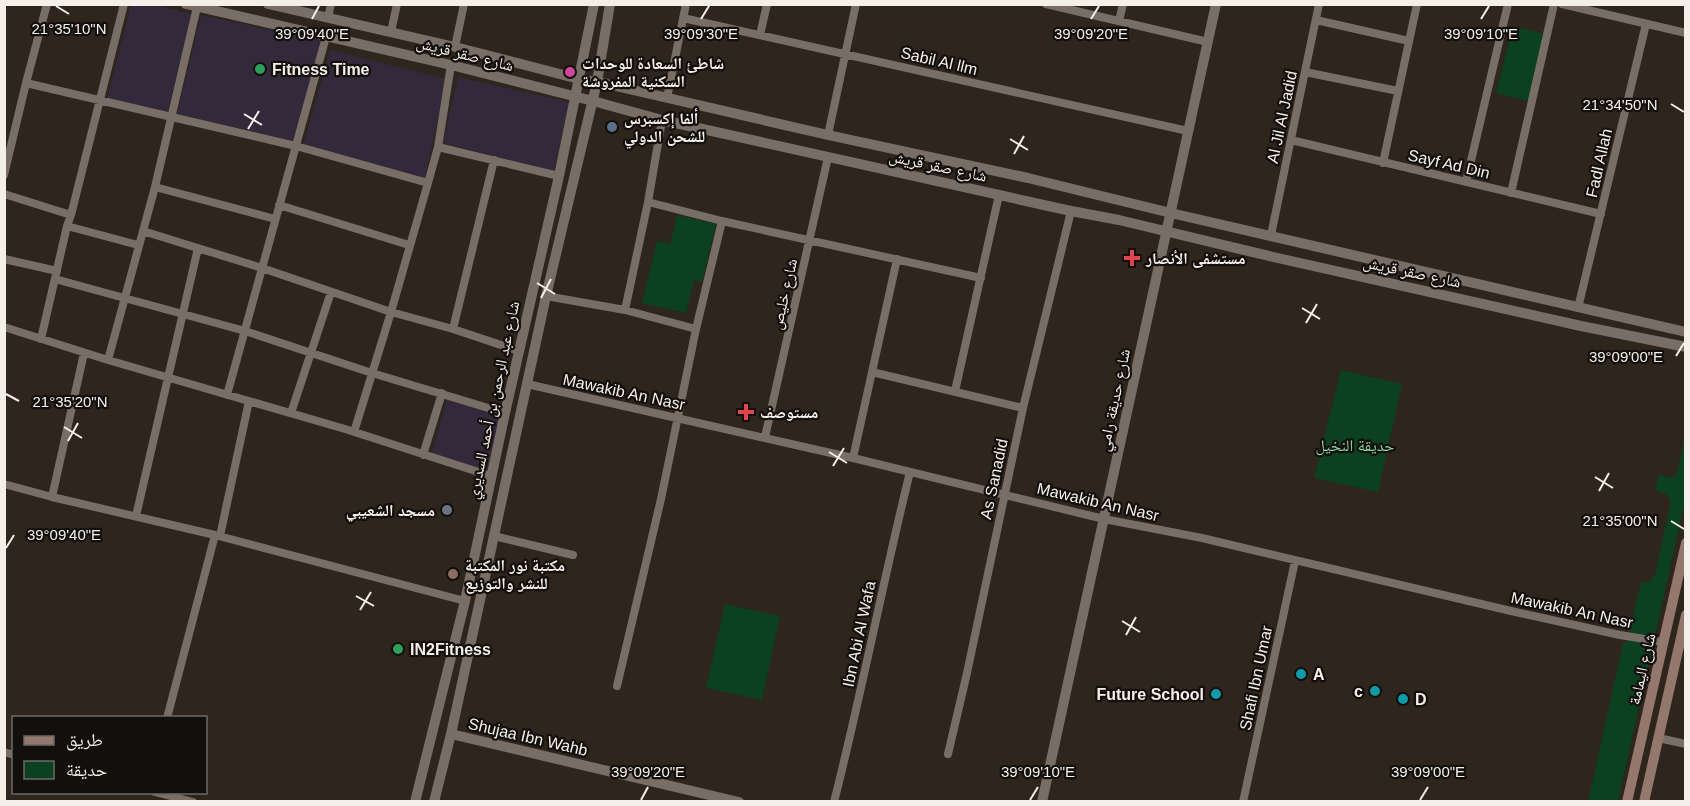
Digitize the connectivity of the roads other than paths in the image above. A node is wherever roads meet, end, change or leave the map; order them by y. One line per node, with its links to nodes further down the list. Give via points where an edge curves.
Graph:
1 (47, 4): 41 (street)
2 (124, 4): 46 (street)
3 (186, 4): 22 (street, شارع صقر قريش)
4 (268, 4): 23 (street, شارع صقر قريش)
5 (331, 4): 23 (street)
6 (397, 4): 29 (street)
7 (464, 4): 36 (street)
8 (610, 4): 42 (street, شارع عبد الرحمن بن أحمد السديري)
9 (686, 4): 24 (street)
10 (767, 4): 31 (street)
11 (856, 4): 37 (street)
12 (1046, 4): 26 (street)
13 (1123, 4): 26 (street)
14 (1216, 4): 34 (street, شارع حديقة رامي)
15 (1319, 4): 25 (street, Al Jil Al Jadid)
16 (1417, 4): 33 (street)
17 (1508, 4): 60 (street)
18 (1554, 4): 63 (street)
19 (1562, 4): 21 (street)
20 (593, 5): 40 (street, شارع عبد الرحمن بن أحمد السديري)
21 (1573, 6): 27 (street)
22 (197, 7): 32 (street, شارع صقر قريش); 48 (street)
23 (328, 18): 28 (street, شارع صقر قريش)
24 (683, 18): 31 (street, Sabil Al llm); 45 (street)
25 (1316, 20): 33 (street); 39 (street, Al Jil Al Jadid)
26 (1119, 21): 34 (street)
27 (1646, 24): 30 (street); 70 (street, Fadl Allah)
28 (362, 26): 29 (street, شارع صقر قريش); 35 (street)
29 (391, 33): 36 (street, شارع صقر قريش)
30 (1686, 33)
31 (760, 35): 37 (street, Sabil Al llm)
32 (326, 37): 35 (street, شارع صقر قريش); 53 (street)
33 (1409, 41): 43 (street)
34 (1208, 42): 50 (street, شارع حديقة رامي)
35 (359, 44): 38 (street, شارع صقر قريش)
36 (455, 47): 40 (street, شارع صقر قريش)
37 (845, 54): 50 (street, Sabil Al llm); 51 (street)
38 (451, 65): 44 (street, شارع صقر قريش); 54 (street)
39 (1305, 72): 43 (street); 52 (street, Al Jil Al Jadid)
40 (579, 79): 42 (street, شارع صقر قريش); 44 (street, شارع عبد الرحمن بن أحمد السديري)
41 (26, 82): 46 (street); 58 (street)
42 (597, 82): 45 (street, شارع صقر قريش); 47 (street, شارع عبد الرحمن بن أحمد السديري)
43 (1398, 91): 57 (street)
44 (576, 97): 47 (street, شارع صقر قريش); 59 (street, شارع عبد الرحمن بن أحمد السديري)
45 (667, 98): 51 (street, شارع صقر قريش)
46 (100, 100): 48 (street); 71 (street)
47 (593, 101): 49 (street, شارع صقر قريش); 88 (street, شارع عبد الرحمن بن أحمد السديري)
48 (172, 117): 53 (street); 62 (street)
49 (662, 120): 55 (street, شارع صقر قريش); 66 (street)
50 (1188, 130): 69 (street, شارع حديقة رامي)
51 (828, 135): 69 (street, شارع صقر قريش)
52 (1291, 140): 57 (street, Sayf Ad Din); 77 (street, Al Jil Al Jadid)
53 (296, 146): 61 (street); 67 (street)
54 (438, 147): 56 (street); 61 (street)
55 (828, 157): 65 (street, شارع صقر قريش); 78 (street, شارع خليص)
56 (494, 160): 59 (street); 97 (street)
57 (1383, 163): 60 (street, Sayf Ad Din)
58 (4, 175)
59 (559, 176): 105 (street, شارع عبد الرحمن بن أحمد السديري)
60 (1466, 182): 63 (street, Sayf Ad Din)
61 (428, 183): 80 (street)
62 (155, 187): 72 (street); 75 (street)
63 (1511, 193): 70 (street, Sayf Ad Din)
64 (4, 194): 71 (street)
65 (999, 195): 68 (street, شارع صقر قريش); 86 (street)
66 (648, 202): 73 (street); 91 (street)
67 (279, 205): 72 (street); 80 (street)
68 (1071, 211): 76 (street, شارع صقر قريش); 117 (street, As Sanadid)
69 (1171, 213): 76 (street, شارع حديقة رامي); 77 (street, شارع صقر قريش)
70 (1601, 214): 90 (street, Fadl Allah)
71 (71, 215): 74 (street)
72 (275, 219): 84 (street)
73 (722, 221): 78 (street); 98 (street)
74 (67, 226): 79 (street); 85 (street)
75 (143, 231): 79 (street); 81 (street)
76 (1166, 231): 101 (street, شارع صقر قريش); 131 (street, شارع حديقة رامي)
77 (1271, 235): 90 (street, شارع صقر قريش)
78 (810, 239): 83 (street); 122 (street, شارع خليص)
79 (138, 244): 89 (street)
80 (409, 245): 92 (street)
81 (198, 248): 84 (street); 93 (street)
82 (4, 259): 85 (street)
83 (897, 259): 86 (street); 109 (street)
84 (262, 268): 87 (street); 99 (street)
85 (56, 275): 89 (street); 102 (street)
86 (981, 278): 113 (street)
87 (331, 292): 92 (street); 107 (street)
88 (546, 296): 91 (street); 112 (street, شارع عبد الرحمن بن أحمد السديري)
89 (124, 297): 93 (street); 108 (street)
90 (1578, 308): 94 (street, شارع صقر قريش)
91 (625, 310): 98 (street)
92 (391, 312): 97 (street); 110 (street)
93 (183, 314): 99 (street); 111 (street)
94 (1631, 320): 95 (street, شارع صقر قريش); 101 (street, via 1637,326)
95 (1650, 324): 100 (street, شارع صقر قريش); 103 (street, via 1643,333)
96 (4, 327): 102 (street)
97 (453, 329): 105 (street)
98 (696, 329): 120 (street)
99 (244, 331): 107 (street); 115 (street)
100 (1686, 332)
101 (1629, 336): 103 (street, شارع صقر قريش)
102 (41, 339): 106 (street)
103 (1648, 340): 104 (street, شارع صقر قريش)
104 (1686, 347)
105 (519, 351): 119 (street, شارع عبد الرحمن بن أحمد السديري)
106 (84, 353): 108 (street); 129 (street)
107 (312, 353): 110 (street); 118 (street)
108 (108, 360): 111 (street)
109 (872, 372): 113 (street); 124 (street)
110 (372, 373): 114 (street); 121 (street)
111 (169, 378): 115 (street); 130 (street)
112 (527, 384): 120 (street, Mawakib An Nasr); 133 (street, شارع عبد الرحمن بن أحمد السديري)
113 (955, 391): 117 (street)
114 (442, 393): 119 (street); 123 (street)
115 (227, 395): 116 (street)
116 (249, 401): 118 (street); 132 (street)
117 (1023, 408): 128 (street, As Sanadid)
118 (291, 413): 121 (street)
119 (505, 413): 126 (street, شارع عبد الرحمن بن أحمد السديري)
120 (679, 417): 122 (street, Mawakib An Nasr); 140 (street)
121 (354, 432): 123 (street)
122 (765, 437): 124 (street, Mawakib An Nasr)
123 (423, 455): 126 (street)
124 (853, 458): 125 (street, Mawakib An Nasr)
125 (910, 472): 128 (street, Mawakib An Nasr); 151 (street, Ibn Abi Al Wafa)
126 (491, 476): 137 (street, شارع عبد الرحمن بن أحمد السديري)
127 (4, 484): 129 (street)
128 (1005, 494): 131 (street, Mawakib An Nasr); 145 (street, As Sanadid)
129 (52, 497): 130 (street)
130 (136, 516): 132 (street)
131 (1104, 519): 136 (street, Mawakib An Nasr); 152 (street, شارع حديقة رامي)
132 (217, 536): 137 (street); 141 (street)
133 (494, 536): 135 (street); 142 (street, شارع عبد الرحمن بن أحمد السديري)
134 (1686, 543): 139 (main road, شارع اليمامة)
135 (573, 555)
136 (1295, 561): 139 (street, Mawakib An Nasr); 153 (street, Shafi Ibn Umar)
137 (465, 601): 148 (street, شارع عبد الرحمن بن أحمد السديري)
138 (1686, 615): 143 (main road, شارع اليمامة)
139 (1663, 642): 154 (main road, شارع اليمامة)
140 (617, 686)
141 (166, 716)
142 (451, 734): 149 (street, شارع عبد الرحمن بن أحمد السديري); 150 (street, Shujaa Ibn Wahb)
143 (1658, 738): 144 (street); 155 (main road, شارع اليمامة)
144 (1686, 744)
145 (948, 754)
146 (163, 794): 147 (street)
147 (193, 801)
148 (415, 801)
149 (434, 801)
150 (739, 801)
151 (834, 801)
152 (1042, 801)
153 (1243, 801)
154 (1627, 801)
155 (1644, 801)

